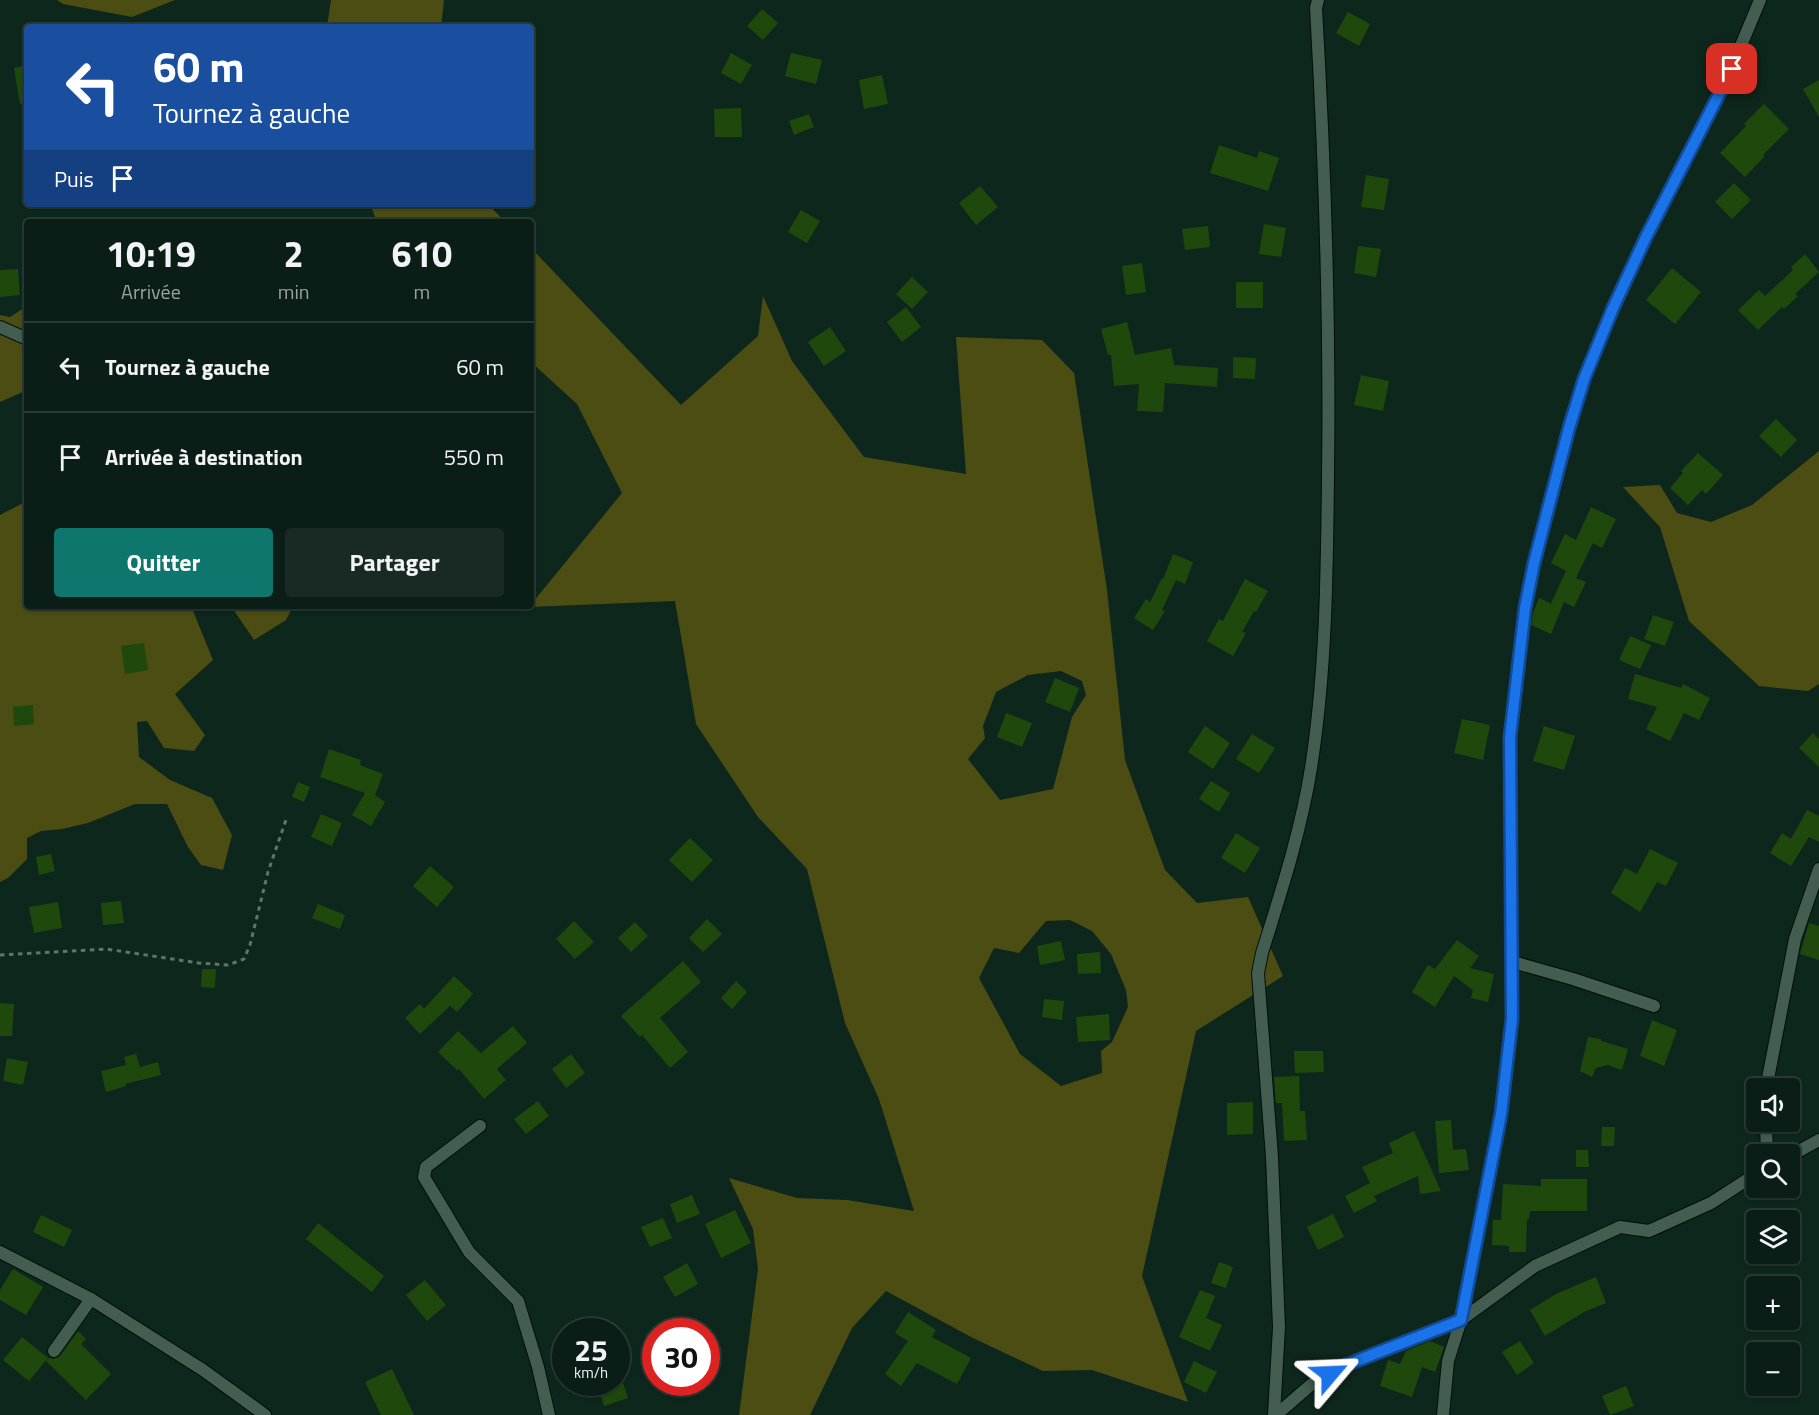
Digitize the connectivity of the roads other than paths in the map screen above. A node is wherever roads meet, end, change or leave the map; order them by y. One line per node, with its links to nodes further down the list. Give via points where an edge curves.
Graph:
1 (1318, 0): 19 (street, via 1329,321 1327,568 1320,693 1299,832 1258,973 1272,1157 1279,1327)
2 (1760, 0): 6 (street, via 1725,84 1613,308 1584,379 1553,483 1525,608 1510,737)
3 (0, 327): 4 (street)
4 (24, 338)
5 (1819, 869): 8 (street, via 1795,939)
6 (1513, 962): 7 (street); 15 (street, via 1512,1019 1501,1114)
7 (1654, 1006)
8 (1768, 1078)
9 (480, 1126): 18 (street, via 426,1167 424,1177 469,1252 518,1301)
10 (1819, 1140): 11 (street)
11 (1800, 1150)
12 (1746, 1180): 15 (street, via 1711,1203 1650,1231 1620,1227 1535,1266)
13 (1, 1254): 14 (street)
14 (91, 1299): 16 (street); 17 (street, via 203,1370)
15 (1461, 1320): 19 (street, via 1346,1365 1313,1383); 20 (street, via 1448,1361)
16 (54, 1351)
17 (265, 1415)
18 (549, 1415)
19 (1275, 1415)
20 (1443, 1415)

